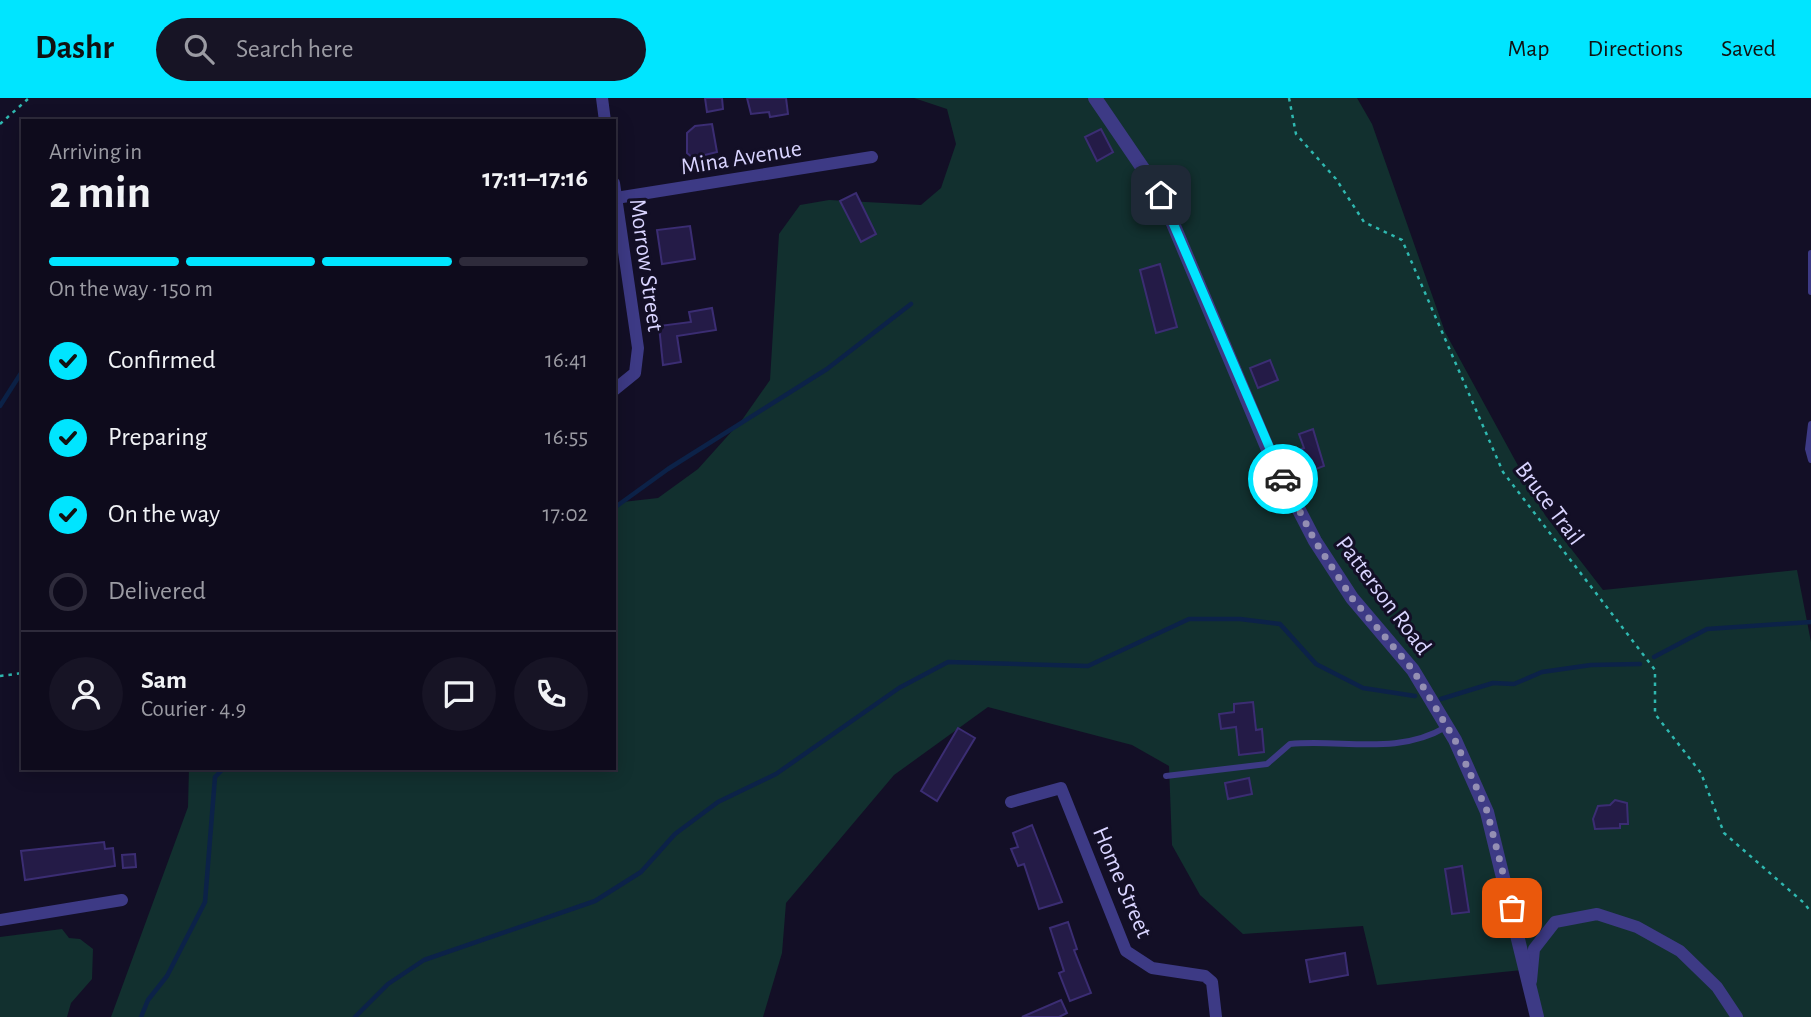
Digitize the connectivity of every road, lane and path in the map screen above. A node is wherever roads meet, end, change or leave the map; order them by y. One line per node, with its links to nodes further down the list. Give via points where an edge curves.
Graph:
1 (29, 98): 6 (path)
2 (602, 98): 5 (street)
3 (1095, 98): 16 (street, Patterson Road, via 1161,195 1269,452 1315,541 1352,598 1413,670)
4 (1289, 98): 20 (path, Bruce Trail, via 1296,134 1336,179 1364,222 1402,240 1503,472 1655,670 1655,714 1701,773 1724,833)
5 (606, 119)
6 (0, 124)
7 (872, 157): 8 (street, Mina Avenue)
8 (616, 198): 11 (street, Morrow Street, via 638,348 635,373)
9 (1811, 253): 10 (lane)
10 (1811, 292)
11 (616, 389)
12 (1811, 424): 13 (lane)
13 (1811, 460)
14 (21, 673): 15 (path)
15 (0, 676)
16 (1447, 726): 17 (lane, via 1412,742 1290,744 1267,764); 22 (street, Patterson Road, via 1487,811)
17 (1166, 776)
18 (1011, 803): 23 (street, Home Street, via 1061,788 1126,951 1152,968 1205,976 1212,982)
19 (122, 900): 21 (street)
20 (1811, 912)
21 (0, 920)
22 (1531, 981): 24 (street, Patterson Road); 25 (street, via 1534,949 1555,922 1597,914 1637,927 1680,951 1717,987)
23 (1216, 1017)
24 (1537, 1017)
25 (1737, 1017)

